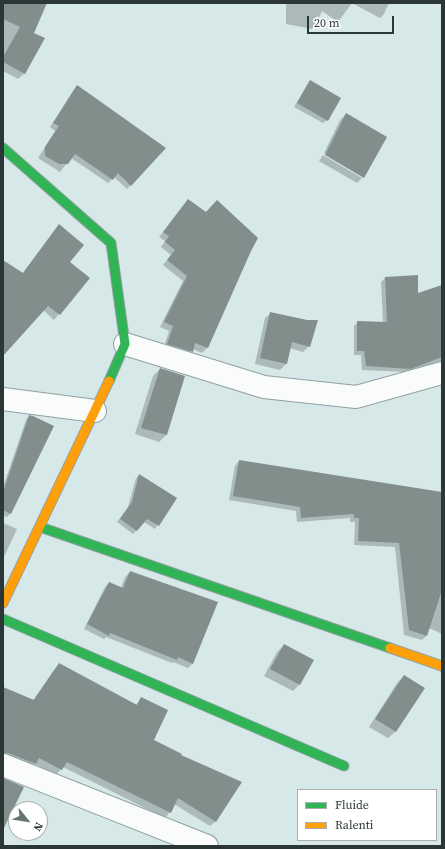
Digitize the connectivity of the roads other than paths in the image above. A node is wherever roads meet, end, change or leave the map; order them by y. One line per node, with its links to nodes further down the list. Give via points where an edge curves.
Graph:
1 (3, 148): 2 (street, via 111,243)
2 (125, 344): 3 (street, via 264,387 356,397); 5 (street)
3 (442, 373)
4 (3, 399): 5 (street)
5 (95, 411): 6 (street)
6 (40, 527): 7 (street); 9 (street)
7 (3, 604)
8 (3, 619): 11 (street)
9 (442, 666)
10 (3, 765): 12 (street)
11 (344, 766)
12 (207, 846)

